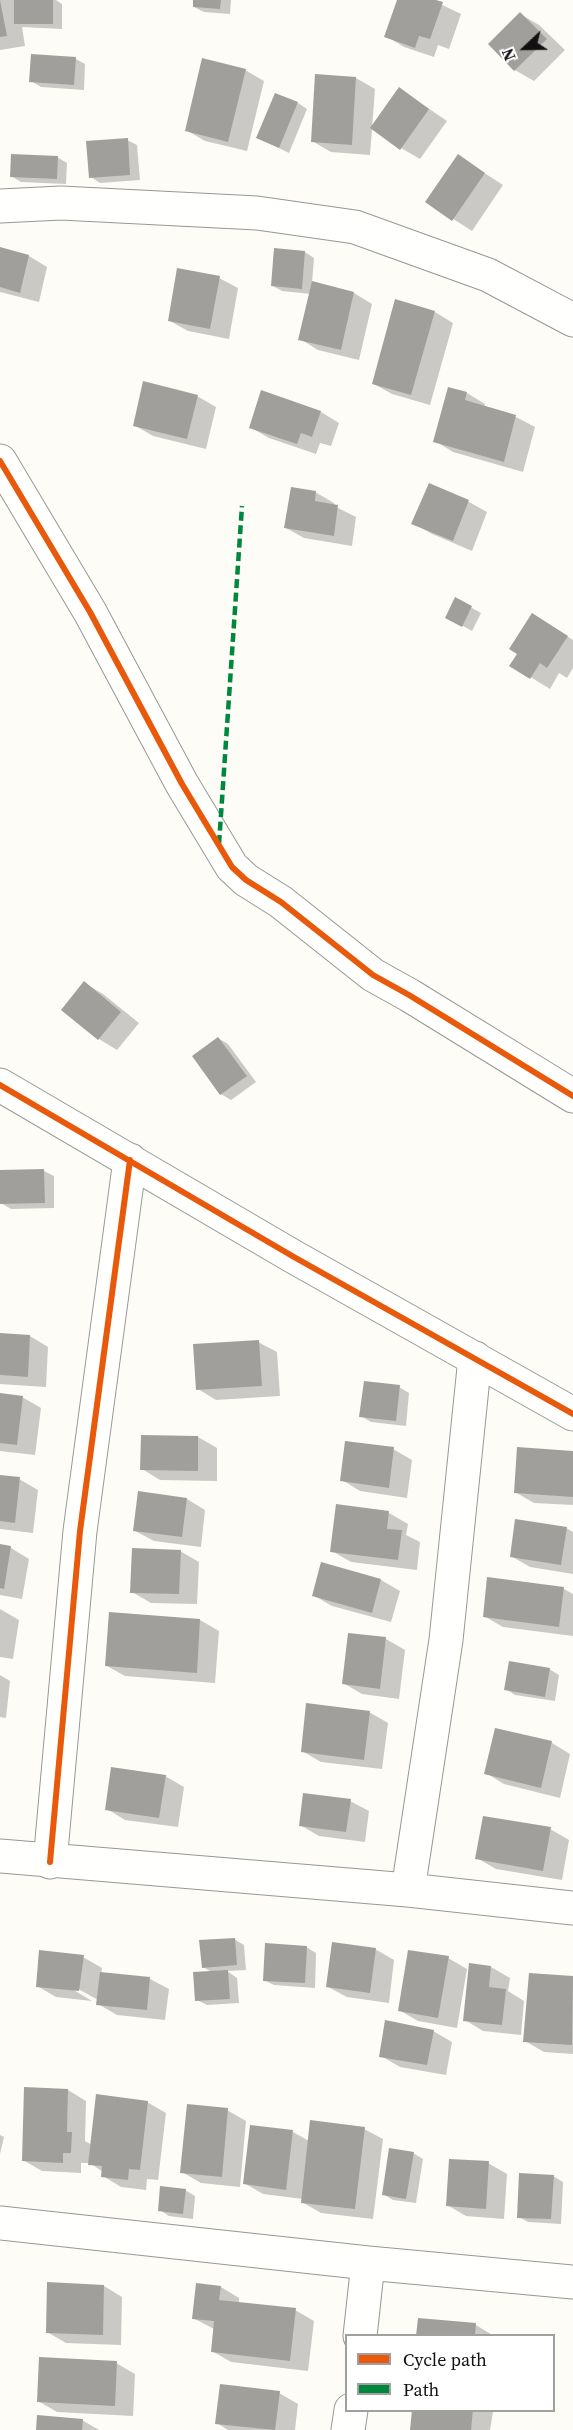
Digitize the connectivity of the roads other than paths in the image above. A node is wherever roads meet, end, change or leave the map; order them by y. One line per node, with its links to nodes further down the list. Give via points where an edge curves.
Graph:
1 (0, 207): 2 (street, via 61,203 257,213 355,226 488,275)
2 (573, 320)
3 (0, 461): 5 (street, via 90,612 182,784 232,867 374,975)
4 (0, 1085): 6 (street)
5 (573, 1096)
6 (130, 1160): 7 (street); 10 (street, via 80,1531)
7 (475, 1358): 8 (street); 11 (street, via 446,1640)
8 (573, 1414)
9 (0, 1856): 10 (street)
10 (50, 1862): 11 (street)
11 (408, 1890): 12 (street)
12 (573, 1908)
13 (0, 2223): 14 (street)
14 (368, 2263): 15 (street); 16 (street)
15 (573, 2283)
16 (360, 2334)
17 (351, 2412): 18 (street)
18 (348, 2430)

